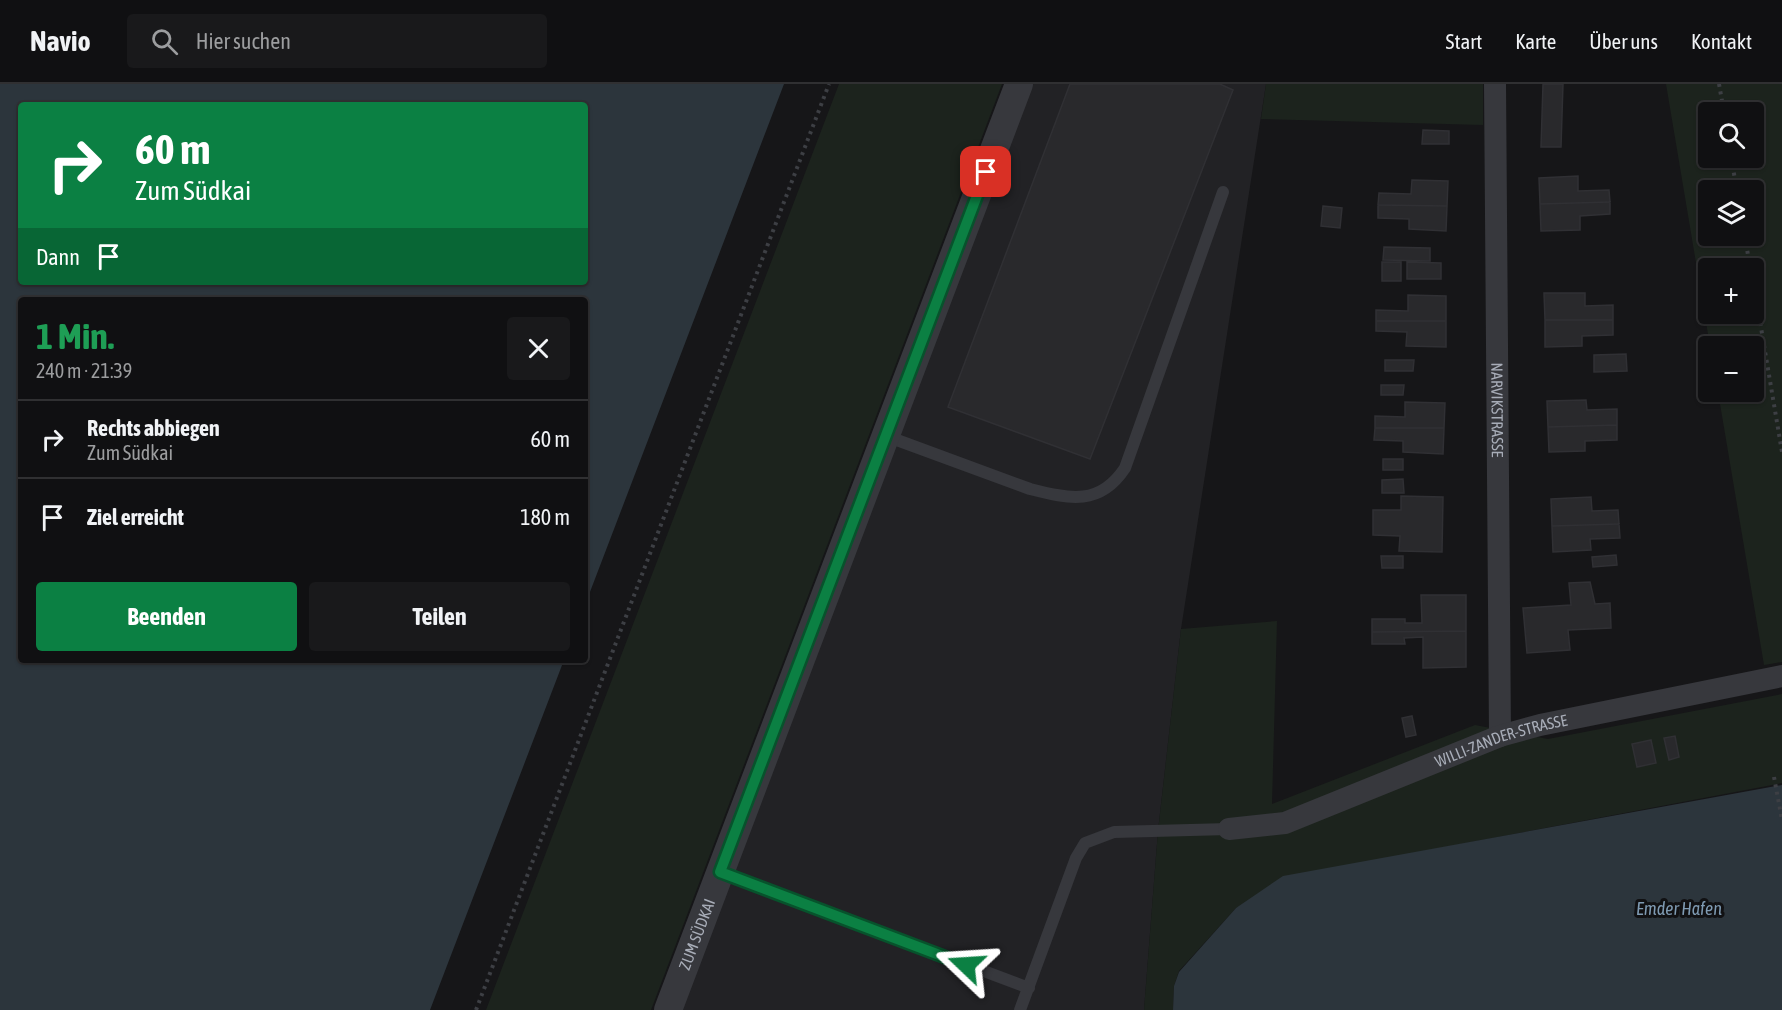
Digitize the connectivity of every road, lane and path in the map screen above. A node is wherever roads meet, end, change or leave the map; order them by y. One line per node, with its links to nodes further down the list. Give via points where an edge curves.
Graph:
1 (829, 84): 17 (path)
2 (1019, 84): 8 (street, ZUM SÜDKAI)
3 (1495, 84): 11 (street, NARVIKSTRASSE)
4 (1719, 84): 5 (path)
5 (1722, 102)
6 (1223, 192): 8 (lane, via 1125,468 1113,485 1094,495 1051,495)
7 (1760, 324): 9 (path)
8 (886, 436): 15 (street, ZUM SÜDKAI)
9 (1782, 452)
10 (1782, 676): 11 (street, WILLI-ZANDER-STRASSE, via 1540,724)
11 (1500, 736): 14 (street, WILLI-ZANDER-STRASSE, via 1286,823)
12 (1774, 777): 13 (path)
13 (1782, 820)
14 (1229, 829): 16 (lane, via 1114,832 1085,843)
15 (720, 872): 16 (lane); 18 (street, ZUM SÜDKAI)
16 (1029, 988): 19 (lane)
17 (476, 1010)
18 (668, 1010)
19 (1020, 1010)

